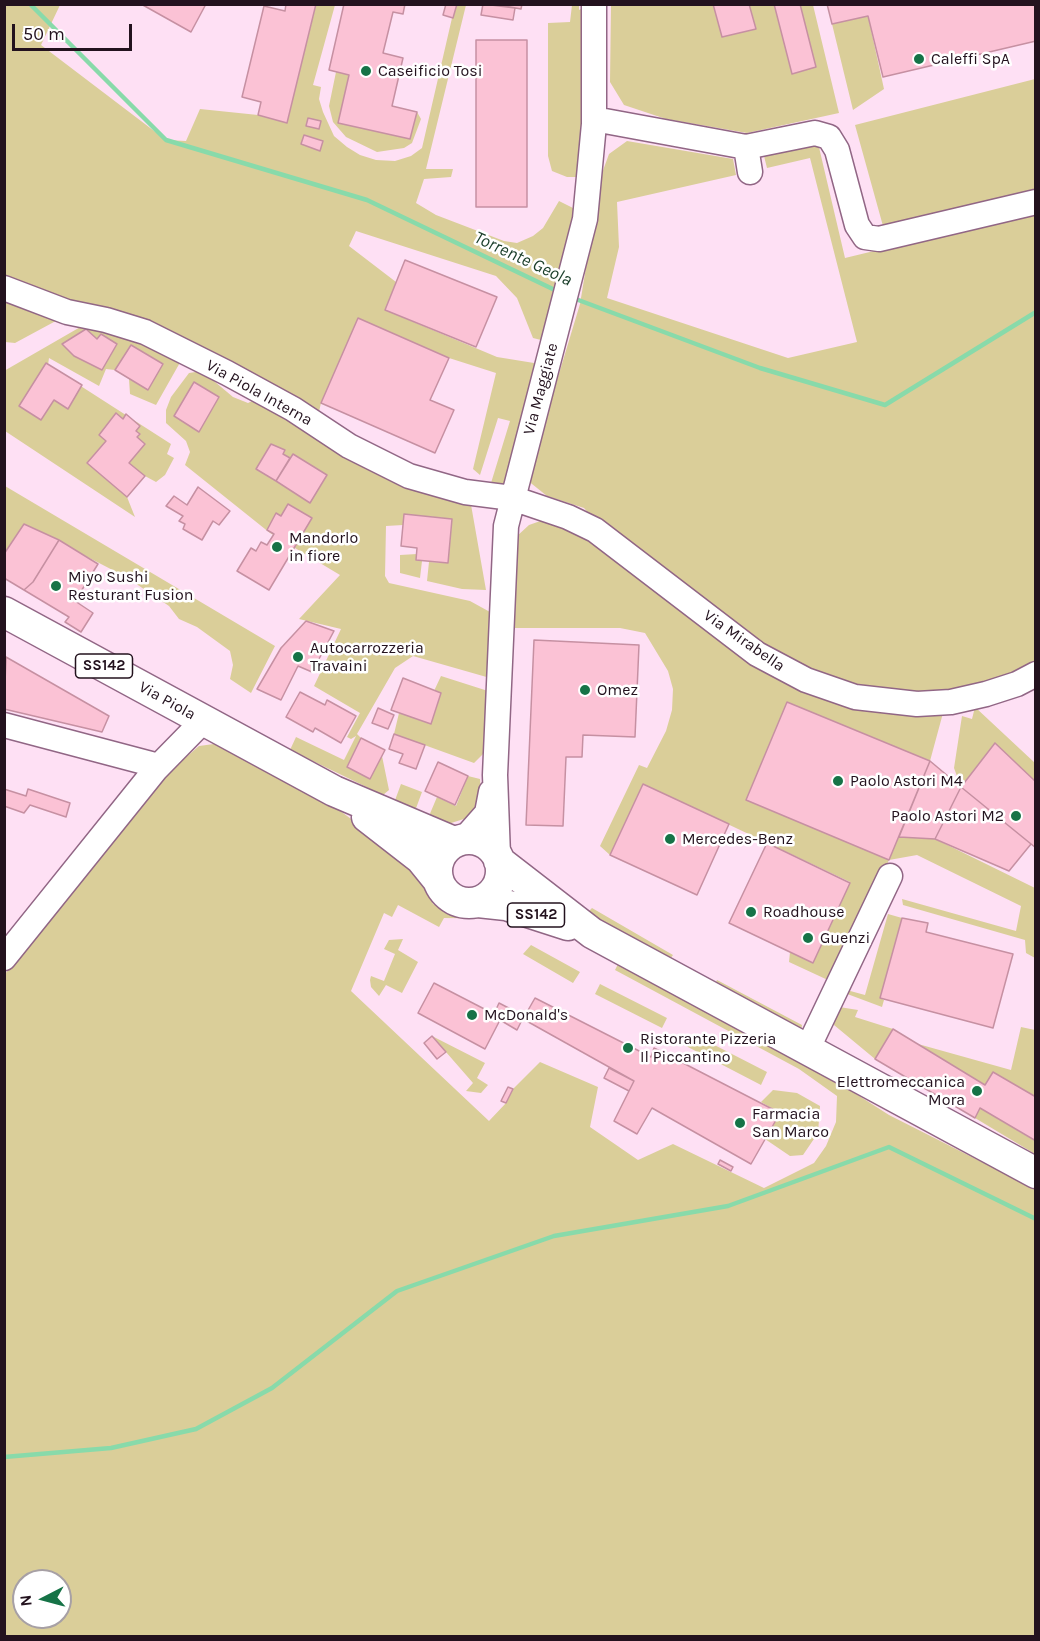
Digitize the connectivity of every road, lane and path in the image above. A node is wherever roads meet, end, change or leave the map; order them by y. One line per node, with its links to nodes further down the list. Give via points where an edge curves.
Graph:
1 (594, 4): 2 (street, Via Maggiate)
2 (594, 119): 3 (street); 7 (street, Via Maggiate, via 585,219)
3 (746, 147): 4 (street); 5 (street, via 815,133 829,137 837,150 857,225 865,237 879,239)
4 (750, 172)
5 (1035, 202)
6 (4, 288): 7 (street, Via Piola Interna, via 67,312 145,332 227,373 349,446 409,476 465,492)
7 (512, 498): 9 (street, Via Mirabella, via 595,530 757,654 806,680 855,697 917,704 951,702 1017,684); 13 (street, Via Maggiate, via 503,559)
8 (4, 612): 10 (main road, Via Piola / SS142)
9 (1035, 674)
10 (203, 720): 12 (street); 14 (main road, SS142)
11 (4, 725): 12 (street)
12 (159, 766): 21 (street)
13 (495, 775): 15 (street, Via Maggiate, via 486,813); 16 (street, Via Maggiate)
14 (334, 791): 15 (main road, SS142); 18 (main road, SS142, via 421,859)
15 (459, 840): 16 (main road, SS142, via 484,842); 18 (main road, via 440,855)
16 (498, 859): 19 (main road, SS142, via 497,886); 20 (main road, SS142)
17 (890, 876): 22 (street)
18 (438, 880): 19 (main road, SS142, via 442,890 453,899)
19 (478, 902): 20 (main road, SS142, via 506,905)
20 (592, 933): 22 (main road, SS142)
21 (4, 958)
22 (807, 1050): 23 (main road, SS142)
23 (1035, 1173)

